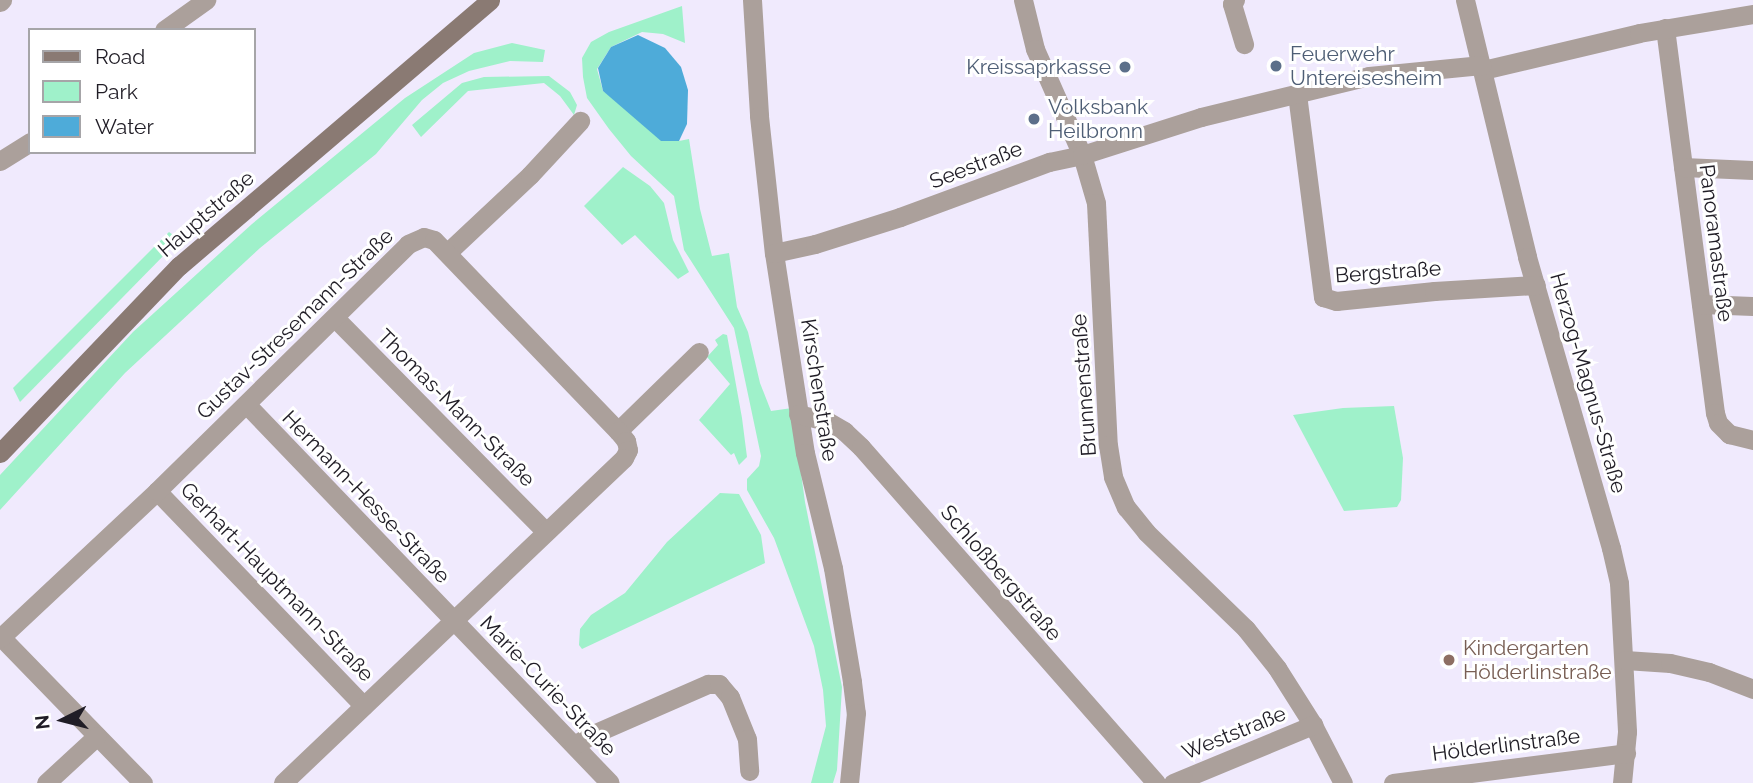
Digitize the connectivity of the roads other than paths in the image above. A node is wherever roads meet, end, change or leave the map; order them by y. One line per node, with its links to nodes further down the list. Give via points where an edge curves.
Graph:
1 (206, 0): 8 (street)
2 (490, 0): 30 (main road, Hauptstraße, via 179,266)
3 (752, 0): 20 (street, Kirschenstraße)
4 (1023, 0): 15 (street, Brunnenstraße, via 1039,59)
5 (1235, 0): 10 (street, via 1232,4)
6 (1465, 0): 11 (street, Herzog-Magnus-Straße)
7 (1746, 10): 9 (street, Seestraße)
8 (167, 28)
9 (1665, 28): 11 (street, Seestraße); 17 (street, Panoramastraße)
10 (1244, 44)
11 (1482, 67): 12 (street, Seestraße, via 1369,76); 21 (street, Herzog-Magnus-Straße)
12 (1297, 94): 15 (street, Seestraße, via 1200,117); 21 (street, Bergstraße, via 1323,297 1336,301)
13 (580, 121): 19 (street)
14 (28, 143): 16 (street)
15 (1082, 155): 20 (street, Seestraße, via 1049,162 901,217); 38 (street, Brunnenstraße, via 1096,203 1113,477 1126,507 1146,533 1246,629)
16 (0, 161)
17 (1683, 167): 18 (street); 22 (street, Panoramastraße)
18 (1753, 170)
19 (449, 252): 24 (street, Gustav-Stresemann-Straße, via 434,240 418,238); 28 (street, Gustav-Stresemann-Straße)
20 (774, 253): 27 (street, Kirschenstraße)
21 (1536, 285): 35 (street, Herzog-Magnus-Straße, via 1611,548)
22 (1701, 303): 23 (street); 29 (street, Panoramastraße, via 1718,423 1729,434)
23 (1753, 306)
24 (335, 318): 26 (street, Gustav-Stresemann-Straße); 32 (street, Thomas-Mann-Straße)
25 (699, 352): 28 (street)
26 (246, 404): 31 (street, Gustav-Stresemann-Straße); 33 (street, Hermann-Hesse-Straße)
27 (798, 414): 47 (street, Kirschenstraße, via 833,568 852,682 856,713); 48 (street, Schloßbergstraße, via 827,421 862,447)
28 (618, 431): 32 (street, via 628,450 624,458)
29 (1753, 440)
30 (0, 453)
31 (157, 491): 34 (street, Gustav-Stresemann-Straße); 37 (street, Gerhart-Hauptmann-Straße)
32 (545, 531): 33 (street)
33 (453, 621): 37 (street); 40 (street, Marie-Curie-Straße)
34 (0, 637): 39 (street)
35 (1625, 660): 36 (street, via 1683,666); 41 (street, Herzog-Magnus-Straße)
36 (1753, 689)
37 (364, 706): 45 (street)
38 (1313, 725): 49 (street, Weststraße); 50 (street, Brunnenstraße)
39 (97, 736): 43 (street); 44 (street)
40 (574, 745): 42 (street, via 708,684 719,684 730,697 747,739); 46 (street, Marie-Curie-Straße)
41 (1626, 752): 51 (street, Hölderlinstraße); 52 (street, Herzog-Magnus-Straße)
42 (749, 771)
43 (46, 783)
44 (143, 783)
45 (283, 783)
46 (610, 783)
47 (849, 783)
48 (1156, 783)
49 (1173, 783)
50 (1343, 783)
51 (1393, 783)
52 (1622, 783)

